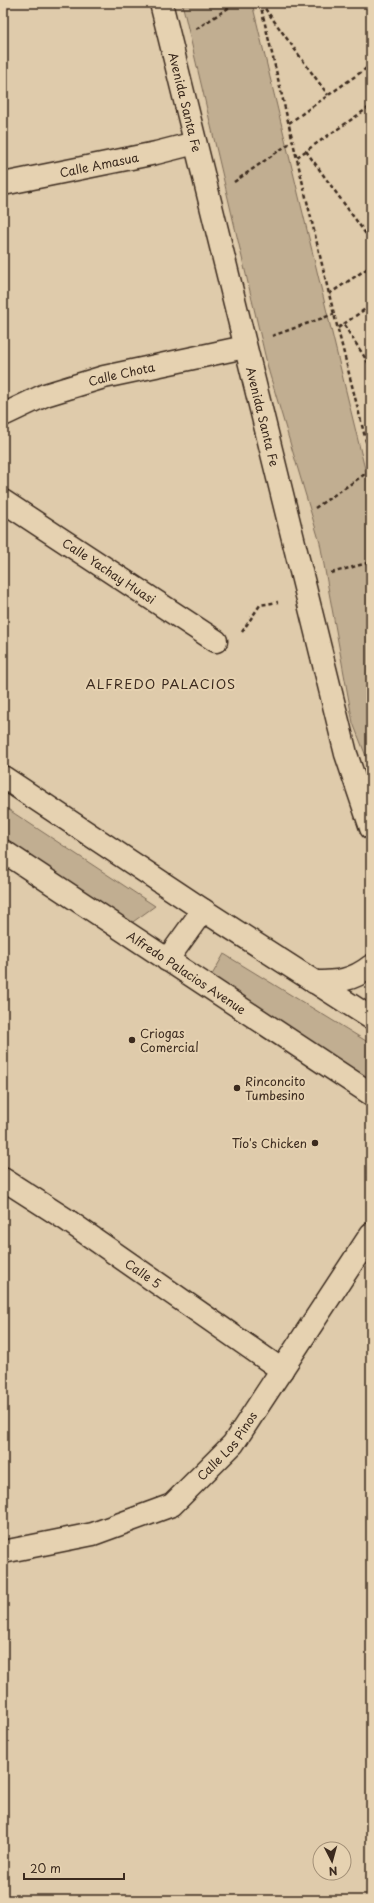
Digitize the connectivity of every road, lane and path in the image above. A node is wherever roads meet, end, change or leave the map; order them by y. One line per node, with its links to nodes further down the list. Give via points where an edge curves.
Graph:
1 (161, 3): 4 (street, Avenida Santa Fe)
2 (236, 3): 4 (path)
3 (261, 3): 6 (path); 8 (path)
4 (172, 46): 10 (street, Avenida Santa Fe)
5 (371, 65): 6 (path)
6 (328, 95): 8 (path)
7 (371, 106): 11 (path)
8 (289, 123): 9 (path)
9 (293, 140): 12 (path); 14 (path)
10 (195, 143): 13 (street, Calle Amasua); 14 (street, Avenida Santa Fe)
11 (306, 151): 12 (path); 15 (path)
12 (297, 157): 17 (path)
13 (3, 184)
14 (210, 200): 22 (street, Avenida Santa Fe)
15 (371, 241)
16 (371, 266): 17 (path)
17 (329, 294): 19 (path)
18 (371, 305): 20 (path)
19 (334, 314): 21 (path); 22 (path)
20 (344, 324): 21 (path); 23 (path)
21 (338, 328): 25 (path)
22 (244, 346): 24 (street, Calle Chota, via 104,377 45,395); 28 (street, Avenida Santa Fe)
23 (371, 367)
24 (3, 416)
25 (371, 462)
26 (371, 470): 28 (path)
27 (3, 501): 31 (street, Calle Yachay Huasi)
28 (289, 524): 30 (street, Avenida Santa Fe)
29 (371, 562): 30 (path)
30 (305, 588): 31 (path, via 260,605 236,641); 33 (street, Avenida Santa Fe, via 346,754)
31 (216, 641)
32 (3, 777): 35 (street)
33 (371, 828)
34 (3, 851): 36 (street, Alfredo Palacios Avenue)
35 (203, 910): 36 (street); 38 (street)
36 (167, 960): 40 (street, Alfredo Palacios Avenue)
37 (371, 966): 38 (street, via 359,976 337,982)
38 (314, 982): 39 (street)
39 (371, 1018)
40 (371, 1094)
41 (3, 1179): 43 (street, Calle 5, via 67,1220)
42 (371, 1234): 43 (street, Calle Los Pinos)
43 (282, 1370): 44 (street, Calle Los Pinos, via 234,1444 172,1505 93,1534)
44 (3, 1552)

